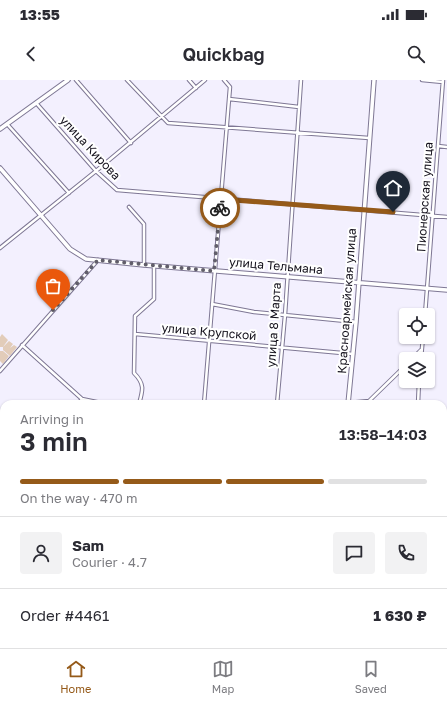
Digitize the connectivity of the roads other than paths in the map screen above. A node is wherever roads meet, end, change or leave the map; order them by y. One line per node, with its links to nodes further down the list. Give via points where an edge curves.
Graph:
1 (68, 80): 13 (street)
2 (76, 80): 21 (street)
3 (127, 80): 15 (street)
4 (189, 80): 11 (street)
5 (205, 80): 11 (street)
6 (224, 80): 12 (street, via 230,87)
7 (301, 80): 14 (street, улица 8 Марта)
8 (374, 80): 20 (street, Красноармейская улица)
9 (422, 80): 10 (street)
10 (443, 81): 22 (street, Пионерская улица)
11 (196, 88): 15 (street)
12 (230, 99): 14 (street); 17 (street)
13 (37, 104): 16 (street); 25 (street, улица Кирова)
14 (299, 107): 19 (street, улица 8 Марта)
15 (162, 117): 17 (street, via 168,123); 21 (street)
16 (7, 124): 18 (street); 26 (street)
17 (227, 128): 19 (street); 27 (street)
18 (0, 129)
19 (297, 134): 20 (street); 28 (street, улица 8 Марта)
20 (369, 138): 30 (street, Красноармейская улица)
21 (131, 143): 25 (street)
22 (438, 146): 23 (street); 32 (street, Пионерская улица)
23 (447, 147)
24 (0, 168): 31 (street, улица Тельмана)
25 (96, 171): 26 (street); 27 (street, улица Кирова, via 117,190)
26 (68, 193): 31 (street)
27 (221, 199): 28 (street, улица Кирова); 38 (street)
28 (293, 204): 30 (street, улица Кирова); 39 (street, улица 8 Марта)
29 (129, 207): 36 (street, via 144,224)
30 (363, 210): 32 (street, улица Кирова); 40 (street, Красноармейская улица)
31 (41, 215): 34 (street); 35 (street, улица Тельмана, via 70,250 86,259)
32 (432, 215): 33 (street, улица Кирова); 41 (street, Пионерская улица)
33 (447, 217)
34 (0, 248)
35 (98, 260): 36 (street, улица Тельмана); 50 (street)
36 (144, 265): 37 (street, улица Тельмана)
37 (154, 266): 38 (street, улица Тельмана); 47 (street, via 154,299 135,316)
38 (214, 271): 39 (street, улица Тельмана); 43 (street)
39 (287, 276): 40 (street, улица Тельмана); 45 (street, улица 8 Марта)
40 (358, 282): 41 (street, улица Тельмана); 46 (street, Красноармейская улица)
41 (428, 288): 42 (street, улица Тельмана); 44 (street, Пионерская улица)
42 (447, 290)
43 (212, 304): 45 (street); 48 (street)
44 (426, 308)
45 (285, 315): 46 (street); 51 (street, улица 8 Марта)
46 (356, 322): 53 (street, Красноармейская улица)
47 (135, 334): 48 (street, улица Крупской); 58 (street, via 134,372 144,389)
48 (209, 341): 51 (street, улица Крупской); 59 (street)
49 (422, 344): 52 (street)
50 (22, 346): 54 (street); 57 (street)
51 (282, 348): 53 (street, улица Крупской); 60 (street, улица 8 Марта)
52 (421, 350)
53 (354, 354): 61 (street, Красноармейская улица)
54 (0, 371)
55 (399, 372): 62 (street)
56 (419, 388): 63 (street)
57 (82, 400)
58 (140, 400)
59 (204, 400)
60 (277, 400)
61 (348, 400)
62 (370, 400)
63 (418, 400)

